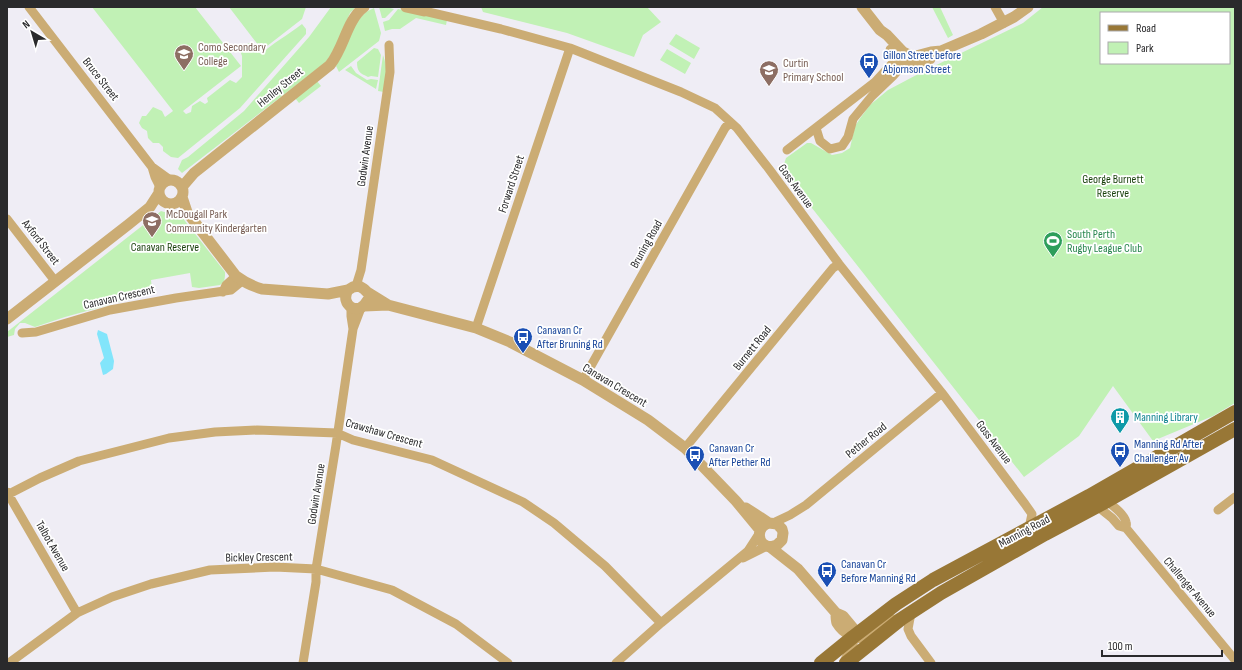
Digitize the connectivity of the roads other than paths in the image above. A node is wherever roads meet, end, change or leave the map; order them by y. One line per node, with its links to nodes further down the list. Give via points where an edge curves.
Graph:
1 (29, 7): 15 (street, Bruce Street)
2 (364, 7): 17 (street, Henley Street, via 352,19 342,46 330,64 194,173)
3 (406, 7): 7 (street)
4 (862, 7): 11 (street, via 880,30 883,38)
5 (996, 7): 8 (street)
6 (1028, 7): 8 (street)
7 (425, 9): 10 (street, Goss Avenue)
8 (1004, 23): 11 (street, via 941,51)
9 (389, 45): 23 (street, Godwin Avenue, via 390,72)
10 (570, 48): 12 (street, Goss Avenue, via 698,100 715,108); 25 (street, Forward Street)
11 (904, 57): 13 (street); 13 (street, via 853,118 848,137 842,146 830,149 820,141)
12 (730, 122): 20 (street, Goss Avenue, via 769,169); 27 (street, Bruning Road)
13 (816, 128): 14 (street)
14 (787, 150)
15 (152, 167): 16 (street, Bruce Street); 17 (street, Bruce Street)
16 (159, 190): 17 (street, Henley Street, via 162,184); 17 (street, via 159,197 162,200); 18 (street)
17 (175, 192): 18 (street); 21 (street, via 187,212)
18 (150, 207): 22 (street)
19 (7, 219): 22 (street, Axford Street)
20 (839, 264): 28 (street, Goss Avenue); 32 (street, Burnett Road, via 828,274)
21 (239, 278): 23 (street, via 262,289); 26 (street, Canavan Crescent, via 231,290 110,310 36,332)
22 (56, 280): 24 (street)
23 (357, 297): 25 (street, Canavan Crescent); 31 (street, Godwin Avenue)
24 (7, 319)
25 (476, 328): 27 (street, Canavan Crescent, via 510,342)
26 (22, 333)
27 (584, 380): 32 (street, Canavan Crescent, via 648,420)
28 (942, 393): 37 (street, Pether Road); 40 (street, Goss Avenue, via 1032,514)
29 (1235, 412): 36 (main road, Manning Road)
30 (1235, 429): 36 (main road, Manning Road)
31 (337, 432): 33 (street, Crawshaw Crescent, via 257,430 169,438 79,461); 45 (street, Godwin Avenue); 49 (street, Crawshaw Crescent, via 353,440 432,460 523,502 554,523 605,566)
32 (685, 448): 35 (street, Canavan Crescent)
33 (7, 494): 47 (street, Talbot Avenue)
34 (1235, 497): 38 (street)
35 (736, 501): 39 (street, Canavan Crescent); 41 (street, Canavan Crescent)
36 (1098, 501): 40 (main road, Manning Road); 48 (main road, Manning Road); 51 (street, Challenger Avenue, via 1115,508 1126,521 1126,528)
37 (806, 505): 39 (street, Pether Road); 42 (street, Pether Road, via 786,526)
38 (1218, 510)
39 (771, 523): 41 (street, via 762,527); 42 (street, Canavan Crescent, via 780,526)
40 (1029, 528): 50 (main road, Manning Road, via 933,580)
41 (760, 532): 43 (street, Canavan Crescent, via 760,540); 44 (street, via 748,551)
42 (782, 538): 43 (street, via 777,545); 46 (street, Canavan Crescent)
43 (769, 546): 44 (street); 46 (street, Canavan Crescent)
44 (735, 562): 49 (street)
45 (316, 569): 47 (street, Bickley Crescent, via 275,567 210,570 145,586 112,597); 53 (street, Godwin Avenue); 54 (street, Bickley Crescent, via 392,590 456,624)
46 (798, 569): 50 (street, Canavan Crescent, via 836,613 837,622 846,634)
47 (78, 613): 52 (street, Bickley Crescent)
48 (906, 616): 50 (street, via 889,621 864,637); 57 (main road, Manning Road); 58 (street, via 910,636)
49 (661, 623): 55 (street)
50 (853, 637): 56 (main road, Manning Road); 57 (street)
51 (1235, 660)
52 (9, 663)
53 (303, 663)
54 (508, 663)
55 (616, 663)
56 (821, 663)
57 (846, 663)
58 (931, 663)

